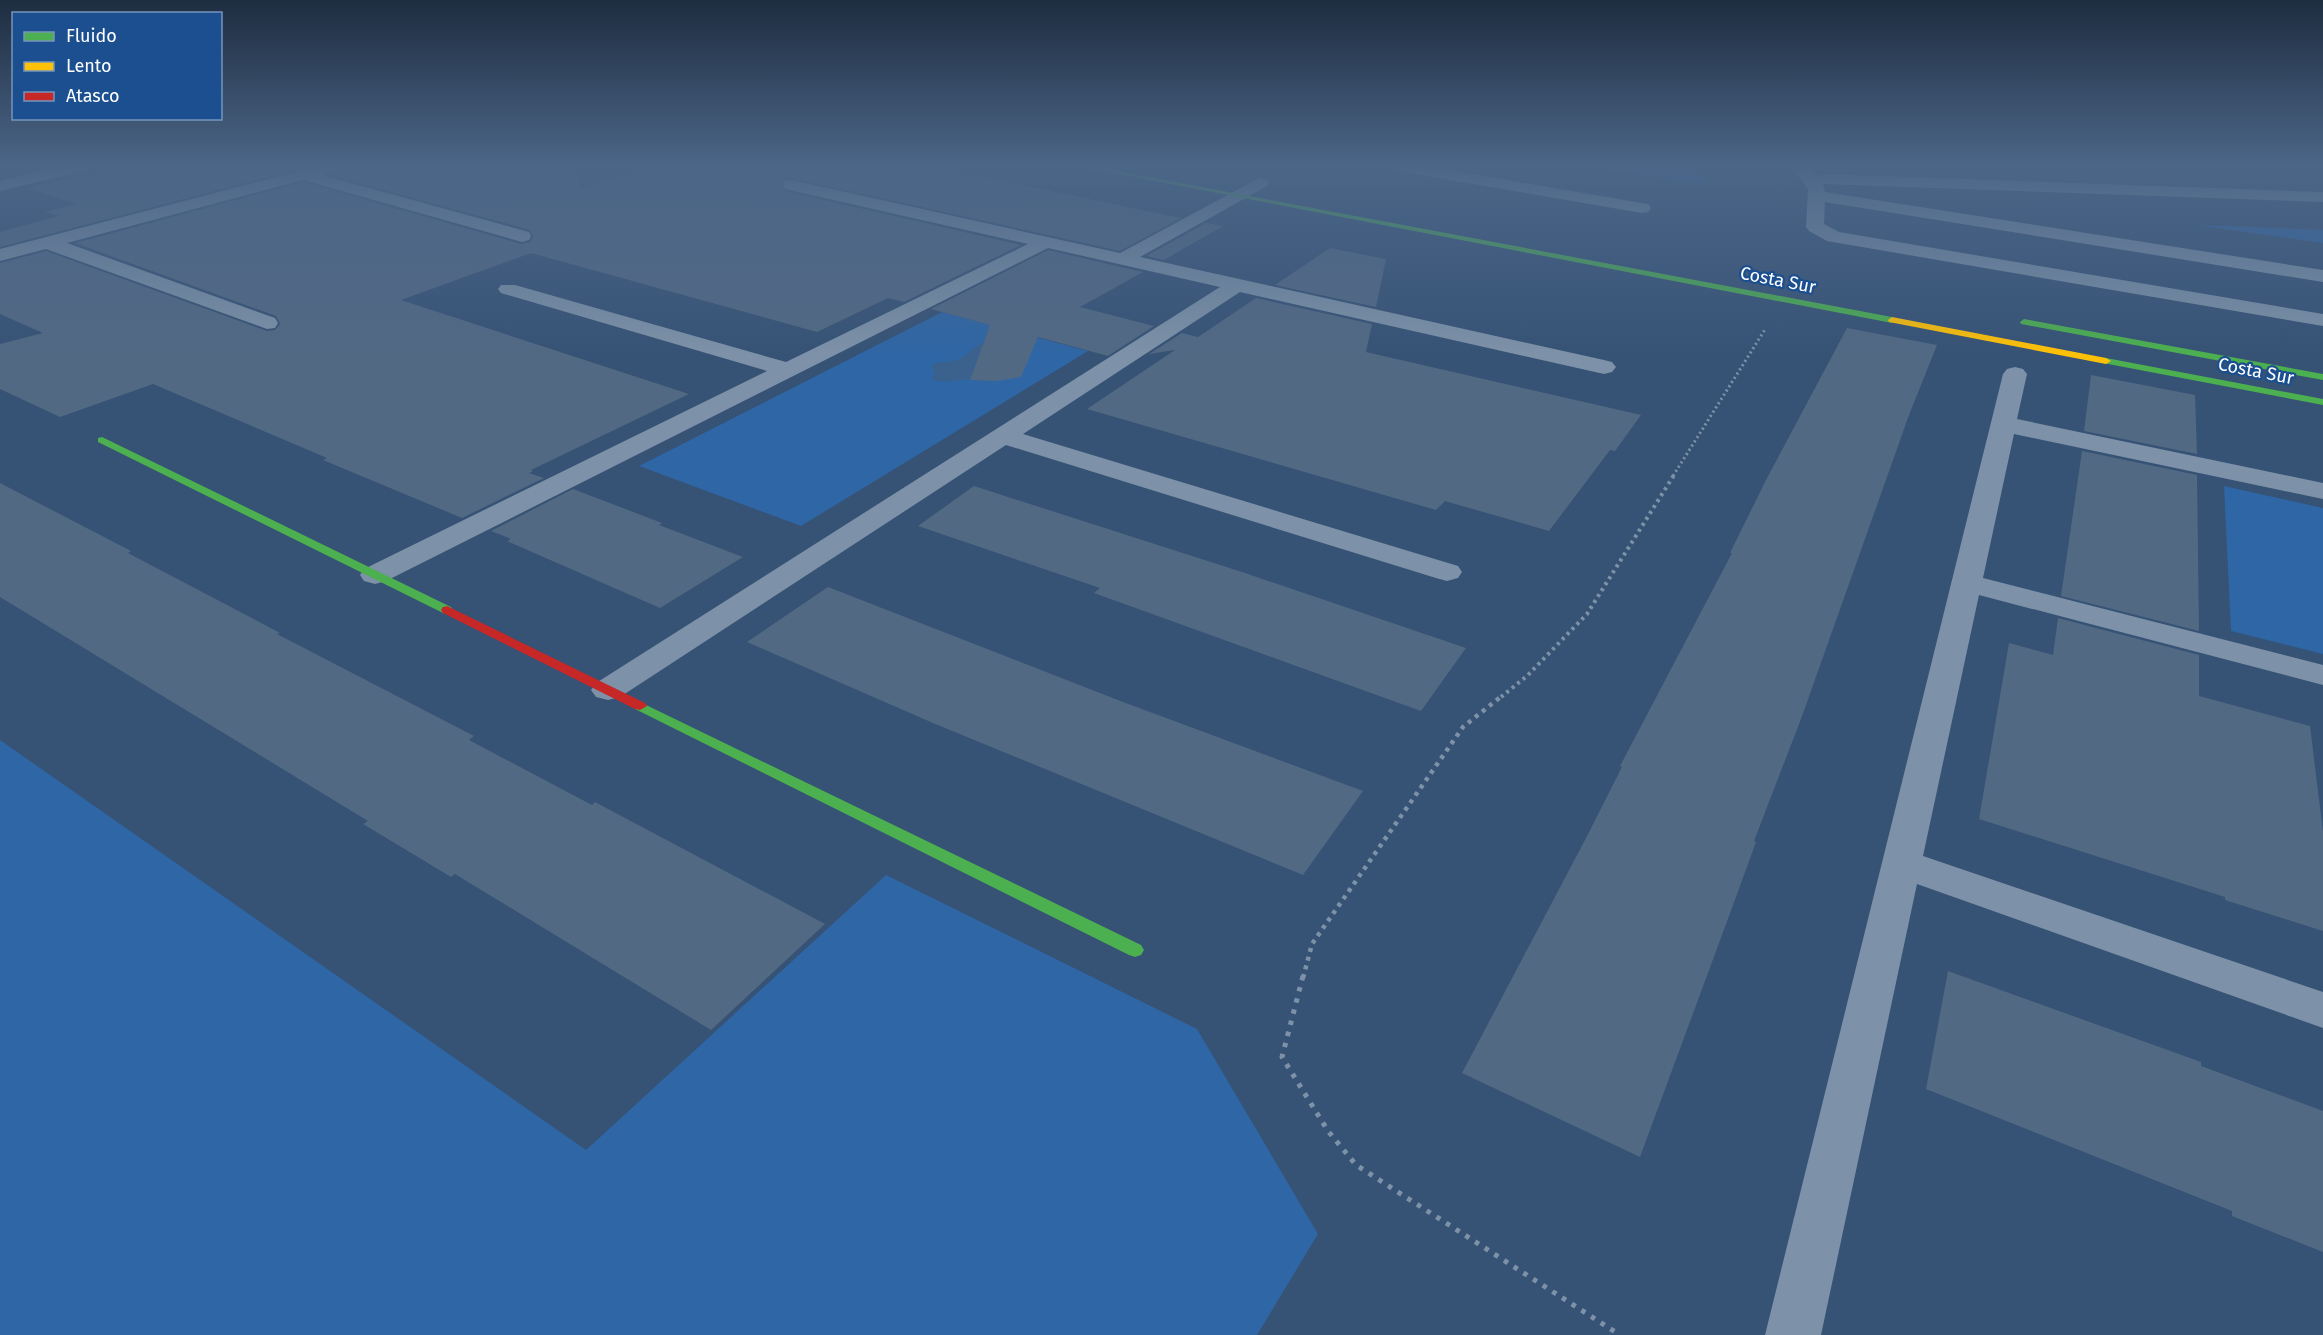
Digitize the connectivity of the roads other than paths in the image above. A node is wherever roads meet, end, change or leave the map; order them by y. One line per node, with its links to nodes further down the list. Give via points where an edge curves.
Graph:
1 (100, 229): 11 (street)
2 (498, 229): 9 (street)
3 (989, 229): 10 (street)
4 (1176, 229): 13 (street)
5 (1210, 229): 14 (street)
6 (1414, 229): 25 (street, Costa Sur)
7 (1819, 229): 19 (street, via 1850,241)
8 (2071, 229): 15 (street)
9 (522, 236)
10 (1046, 242): 13 (street); 22 (street)
11 (49, 243): 12 (street); 20 (street)
12 (0, 255)
13 (1123, 259): 14 (street)
14 (1148, 265): 16 (street)
15 (2323, 276)
16 (1237, 285): 21 (street); 27 (street)
17 (508, 289): 22 (street)
18 (2004, 319): 24 (street, Costa Sur)
19 (2323, 320)
20 (267, 323)
21 (1604, 367)
22 (787, 370): 31 (street)
23 (2016, 374): 26 (street)
24 (2323, 377)
25 (2323, 402)
26 (2004, 424): 29 (street); 32 (street)
27 (1003, 436): 30 (street); 34 (street)
28 (102, 440): 31 (street)
29 (2323, 491)
30 (1447, 572)
31 (375, 575): 34 (street)
32 (1967, 583): 33 (street); 35 (street)
33 (2323, 675)
34 (608, 690): 36 (street)
35 (1902, 864): 37 (street); 38 (street)
36 (1135, 950)
37 (2323, 1010)
38 (1793, 1335)

